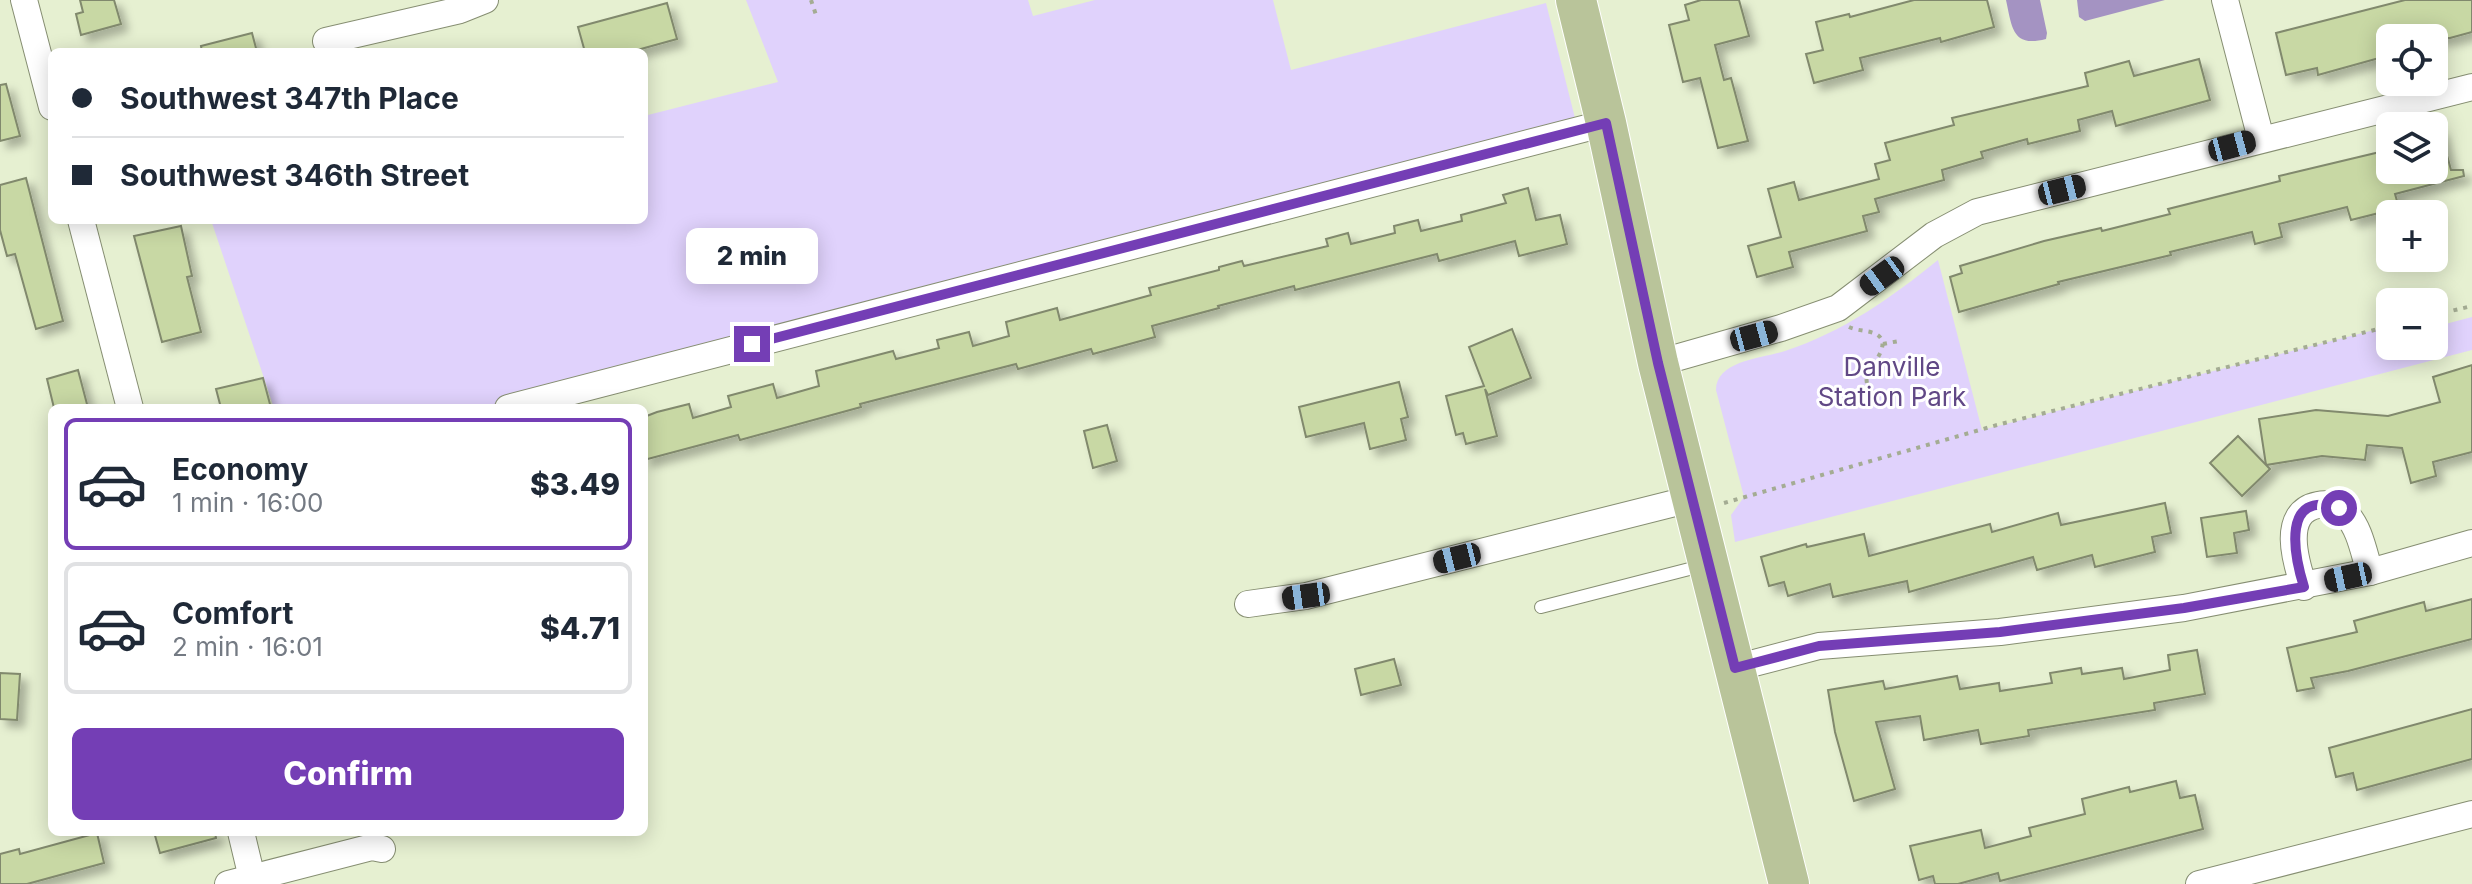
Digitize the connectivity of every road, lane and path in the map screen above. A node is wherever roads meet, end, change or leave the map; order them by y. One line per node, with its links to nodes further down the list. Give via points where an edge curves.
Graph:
1 (24, 0): 8 (street)
2 (485, 0): 7 (street)
3 (811, 0): 6 (path)
4 (1576, 0): 10 (main road)
5 (2225, 0): 11 (street)
6 (816, 15)
7 (326, 41)
8 (48, 92)
9 (2470, 95): 11 (street)
10 (1606, 123): 19 (main road); 22 (street)
11 (2261, 139): 14 (street, via 1977,212 1934,235)
12 (82, 224): 21 (street)
13 (2472, 306): 15 (path)
14 (1838, 308): 18 (path, via 1850,328 1873,332); 19 (street)
15 (2448, 312)
16 (2376, 330): 23 (path)
17 (1899, 341): 18 (path)
18 (1883, 344): 20 (path, via 1866,375)
19 (1658, 363): 23 (main road)
20 (1867, 384)
21 (129, 404)
22 (523, 404)
23 (1693, 505): 25 (main road); 28 (street, via 1306,596)
24 (2472, 543): 26 (street)
25 (1708, 564): 29 (lane); 30 (main road)
26 (2370, 572): 27 (street); 27 (street, via 2348,516 2339,508 2312,506 2295,528 2295,561)
27 (2304, 587): 30 (street, via 2000,632 1819,646)
28 (1248, 604)
29 (1541, 607)
30 (1735, 668): 35 (main road)
31 (2472, 814): 36 (street)
32 (241, 836): 34 (street)
33 (382, 849): 34 (street, via 372,847)
34 (240, 881)
35 (1789, 884)
36 (2199, 884)

